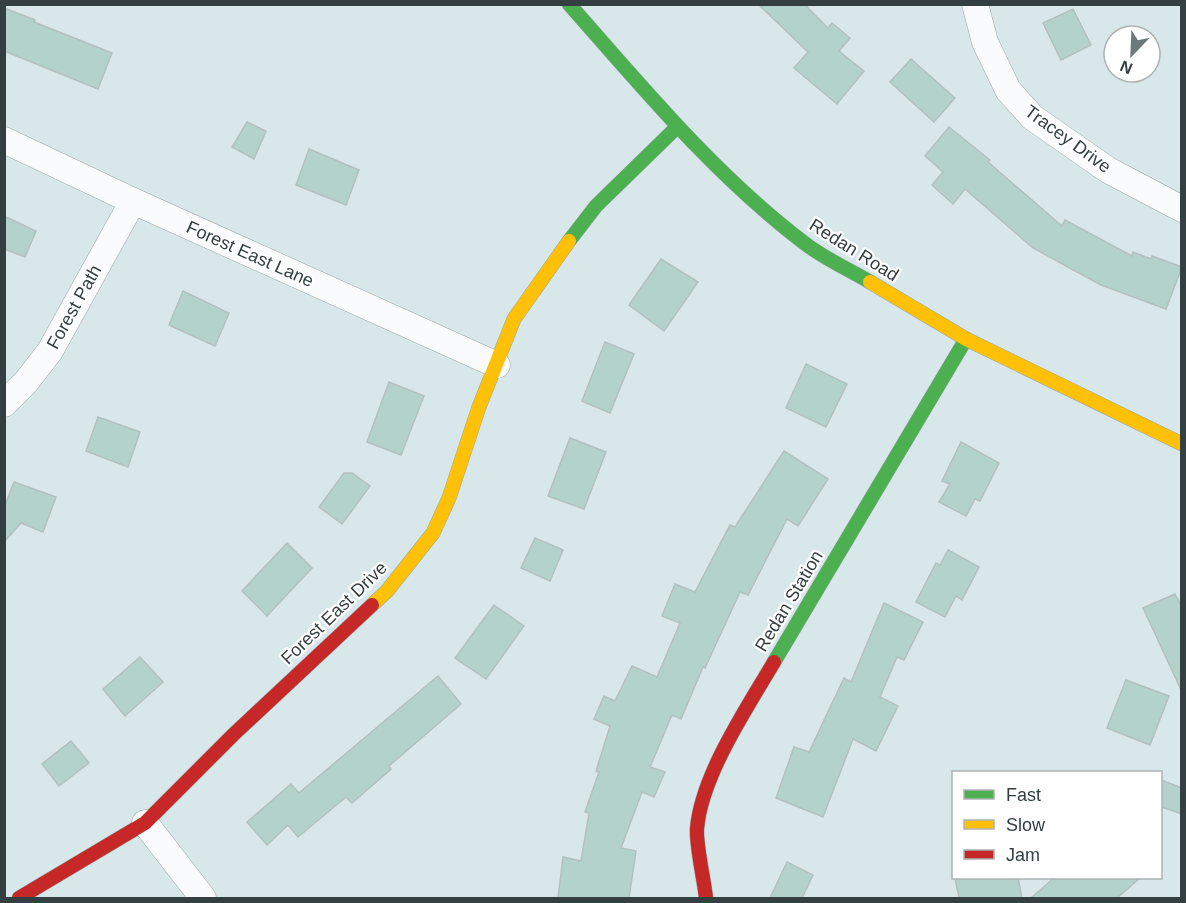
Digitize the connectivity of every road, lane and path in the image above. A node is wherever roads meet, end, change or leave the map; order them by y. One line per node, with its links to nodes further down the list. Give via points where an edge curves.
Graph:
1 (569, 4): 3 (street, Redan Road)
2 (975, 4): 6 (street, Tracey Drive, via 985,42 1008,90 1032,117 1108,170)
3 (677, 127): 7 (street, Redan Road, via 746,195 806,244); 8 (street, Forest East Drive, via 596,206 566,244 514,320)
4 (4, 140): 5 (street, Forest East Lane)
5 (133, 201): 8 (street, Forest East Lane); 9 (street, Forest Path, via 50,351)
6 (1182, 209)
7 (966, 339): 10 (street, Redan Road); 14 (street, Redan Station, via 737,725 706,788 697,830)
8 (497, 365): 11 (street, Forest East Drive, via 433,533 387,591)
9 (4, 404)
10 (1182, 444)
11 (145, 823): 12 (street, Forest East Drive); 13 (street)
12 (20, 898)
13 (202, 898)
14 (706, 898)

